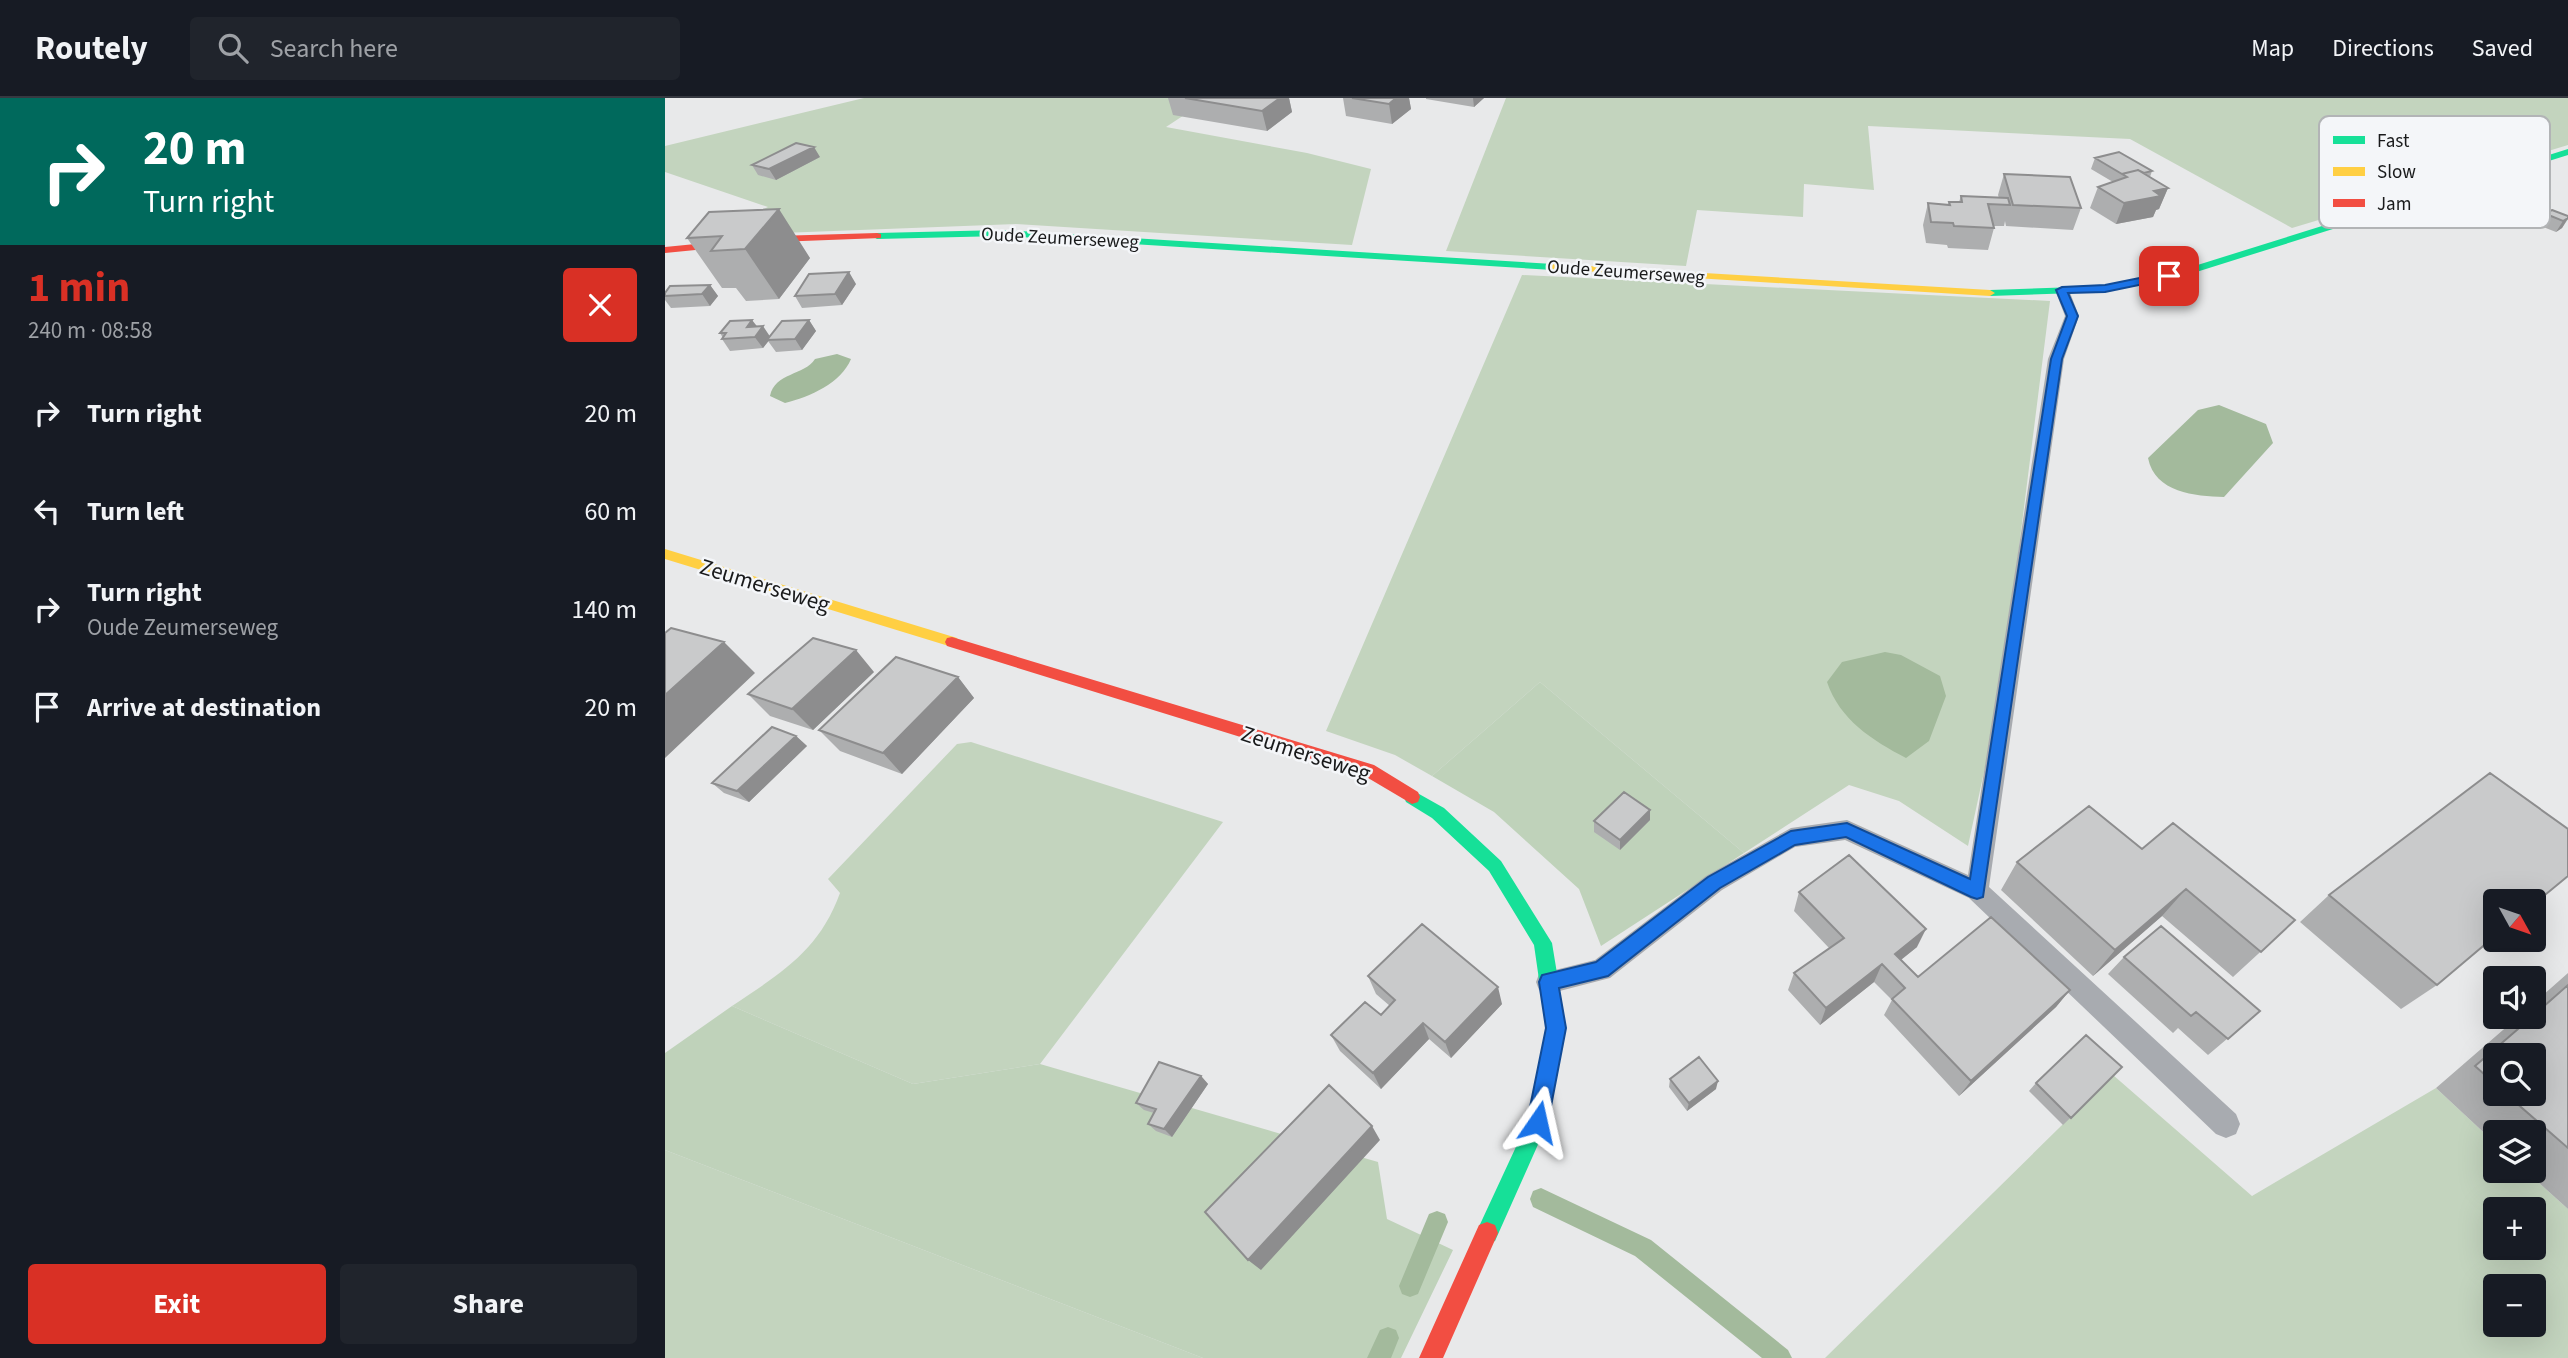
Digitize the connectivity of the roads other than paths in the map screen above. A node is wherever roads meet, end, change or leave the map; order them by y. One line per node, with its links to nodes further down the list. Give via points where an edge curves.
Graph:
1 (2568, 152): 2 (street, Oude Zeumerseweg)
2 (2550, 158)
3 (2327, 228): 5 (street, Oude Zeumerseweg, via 2190,271 2105,289)
4 (665, 250): 5 (street, Oude Zeumerseweg, via 776,239 1002,233 1969,292)
5 (2062, 290): 7 (lane, via 2072,316 2056,359)
6 (665, 554): 8 (street, Zeumerseweg, via 1368,770 1438,814 1495,866 1543,943)
7 (1977, 891): 8 (lane, via 1847,830 1791,838 1714,883 1601,970); 9 (lane)
8 (1548, 982): 10 (street, Zeumerseweg, via 1556,1028 1538,1122)
9 (2226, 1124)
10 (1431, 1358)

